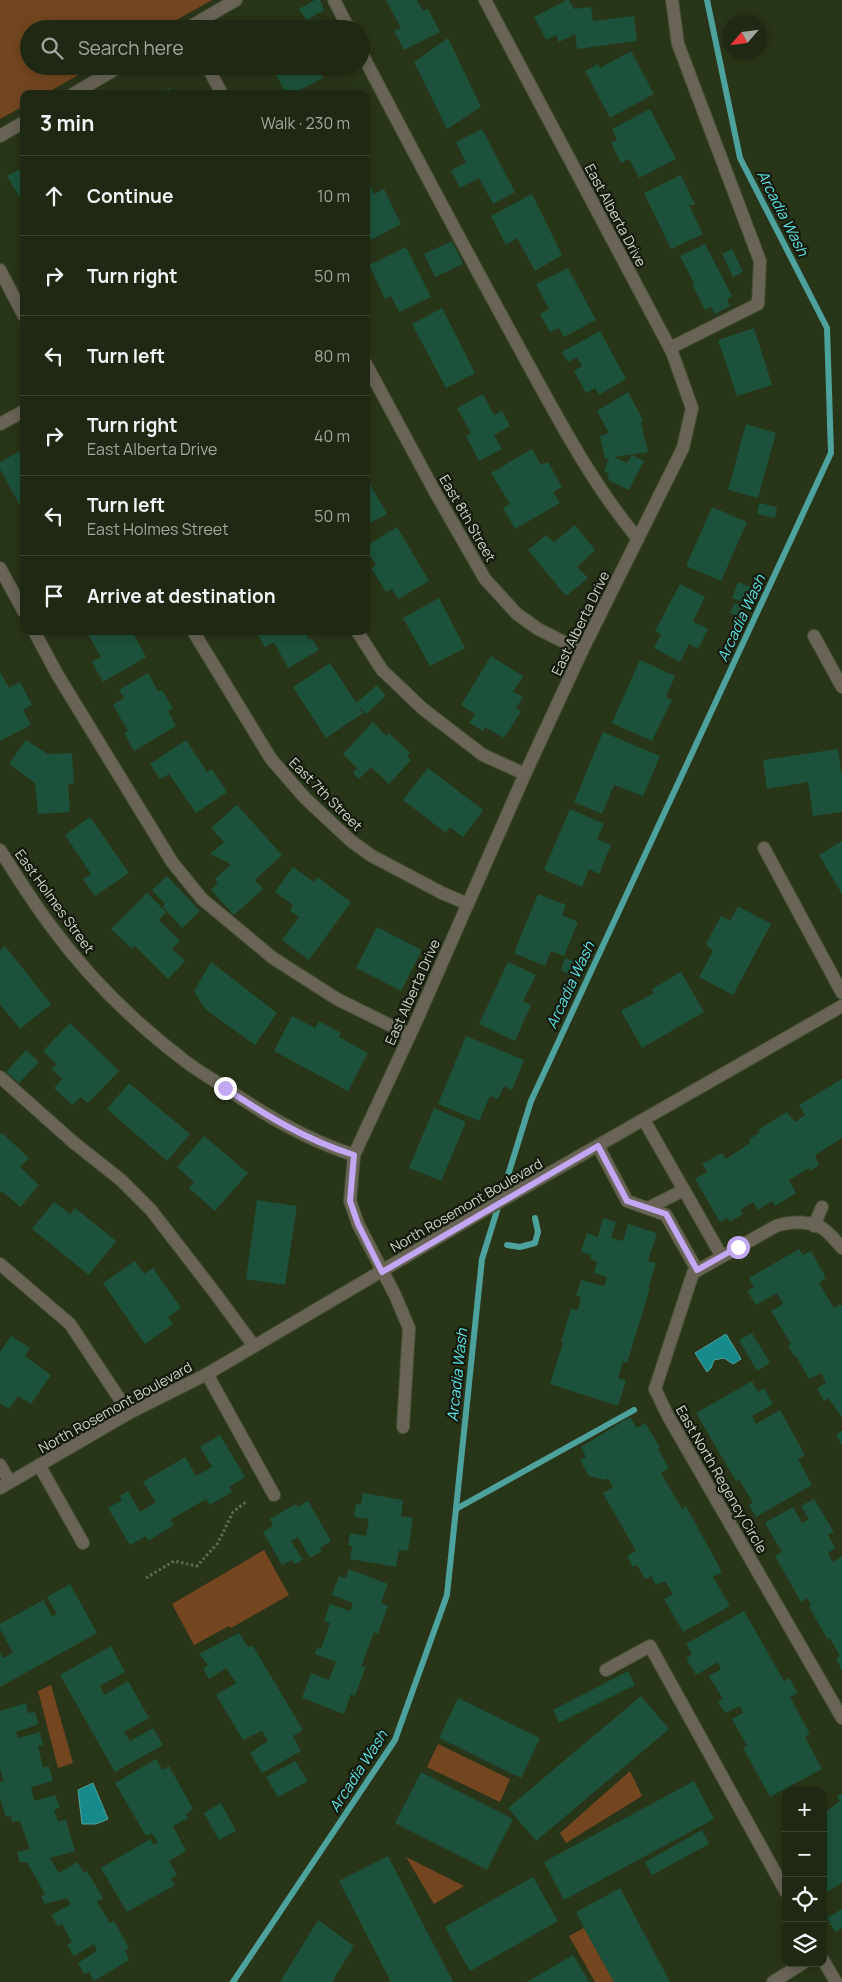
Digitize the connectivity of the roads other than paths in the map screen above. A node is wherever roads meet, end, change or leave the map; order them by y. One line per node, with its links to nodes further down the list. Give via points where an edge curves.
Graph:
1 (236, 0): 5 (street)
2 (334, 0): 6 (street)
3 (485, 0): 16 (street, East Alberta Drive)
4 (672, 0): 16 (street, via 678,44 760,261 758,304)
5 (202, 20)
6 (344, 20)
7 (370, 69): 20 (street, via 572,442 613,509)
8 (106, 75): 10 (street)
9 (212, 75): 11 (street)
10 (80, 90)
11 (220, 90)
12 (20, 124): 13 (street)
13 (0, 136)
14 (0, 270): 15 (street)
15 (20, 308)
16 (670, 348): 20 (street, East Alberta Drive, via 692,408 683,448)
17 (370, 371): 27 (street, East 8th Street, via 485,579 517,614 538,629)
18 (20, 413): 19 (street)
19 (0, 424)
20 (638, 539): 27 (street, East Alberta Drive)
21 (0, 568): 22 (street)
22 (20, 605)
23 (36, 635): 35 (street, via 172,862 202,899 273,958 337,999)
24 (196, 635): 32 (street, East 7th Street, via 271,758 305,798 372,856)
25 (360, 635): 29 (street, via 382,670 423,709 483,754)
26 (814, 636): 28 (street)
27 (582, 651): 29 (street, East Alberta Drive)
28 (842, 687)
29 (525, 774): 32 (street, East Alberta Drive)
30 (764, 848): 33 (street)
31 (0, 850): 39 (street, East Holmes Street, via 54,931 82,965 160,1041 260,1111 326,1146)
32 (468, 904): 35 (street, East Alberta Drive)
33 (842, 993)
34 (842, 1006): 37 (street, North Rosemont Boulevard)
35 (410, 1035): 39 (street, East Alberta Drive)
36 (0, 1077): 49 (street, via 121,1180 150,1210)
37 (644, 1120): 38 (street, North Rosemont Boulevard); 40 (street)
38 (598, 1146): 42 (street, via 627,1201); 48 (street, North Rosemont Boulevard)
39 (354, 1155): 48 (street, East Alberta Drive, via 350,1201)
40 (684, 1190): 42 (street); 45 (street)
41 (822, 1207): 43 (street)
42 (648, 1208): 47 (street, via 666,1214)
43 (814, 1226): 44 (street, via 824,1229); 45 (street, via 788,1221)
44 (842, 1248)
45 (721, 1255): 47 (street)
46 (0, 1264): 51 (street, via 70,1324)
47 (697, 1270): 59 (street, East North Regency Circle, via 692,1272 655,1389)
48 (382, 1272): 49 (street, North Rosemont Boulevard); 52 (street, East Alberta Drive, via 409,1328)
49 (254, 1346): 50 (street, North Rosemont Boulevard)
50 (207, 1374): 51 (street, North Rosemont Boulevard); 56 (street)
51 (129, 1413): 54 (street, North Rosemont Boulevard)
52 (403, 1427)
53 (0, 1465): 55 (street)
54 (39, 1466): 55 (street, North Rosemont Boulevard); 57 (street)
55 (5, 1484)
56 (274, 1495)
57 (83, 1543)
58 (606, 1670): 60 (street, via 650,1646)
59 (842, 1718)
60 (782, 1885)
61 (797, 1967): 63 (street)
62 (827, 1967): 64 (street)
63 (773, 1982)
64 (836, 1982)

